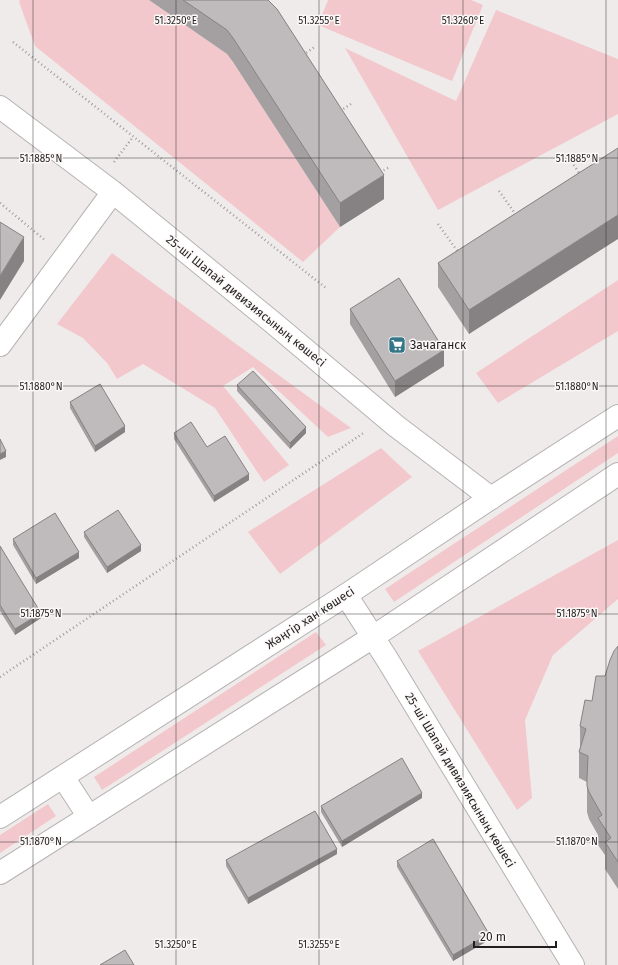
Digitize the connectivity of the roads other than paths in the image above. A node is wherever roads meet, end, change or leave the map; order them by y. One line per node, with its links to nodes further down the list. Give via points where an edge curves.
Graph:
1 (0, 107): 2 (main road, 25-ші Шапай дивизиясының көшесі)
2 (106, 187): 3 (main road, via 64,257); 6 (main road, 25-ші Шапай дивизиясының көшесі, via 386,418)
3 (0, 345)
4 (618, 416): 6 (main road, Жәңгір хан көшесі)
5 (618, 474): 8 (main road)
6 (492, 498): 7 (main road, Жәңгір хан көшесі)
7 (346, 595): 8 (main road, 25-ші Шапай дивизиясының көшесі); 9 (main road, Жәңгір хан көшесі)
8 (373, 637): 11 (main road); 13 (main road, 25-ші Шапай дивизиясының көшесі)
9 (63, 777): 10 (main road, Жәңгір хан көшесі); 11 (main road)
10 (0, 817)
11 (89, 817): 12 (main road)
12 (0, 873)
13 (573, 965)

